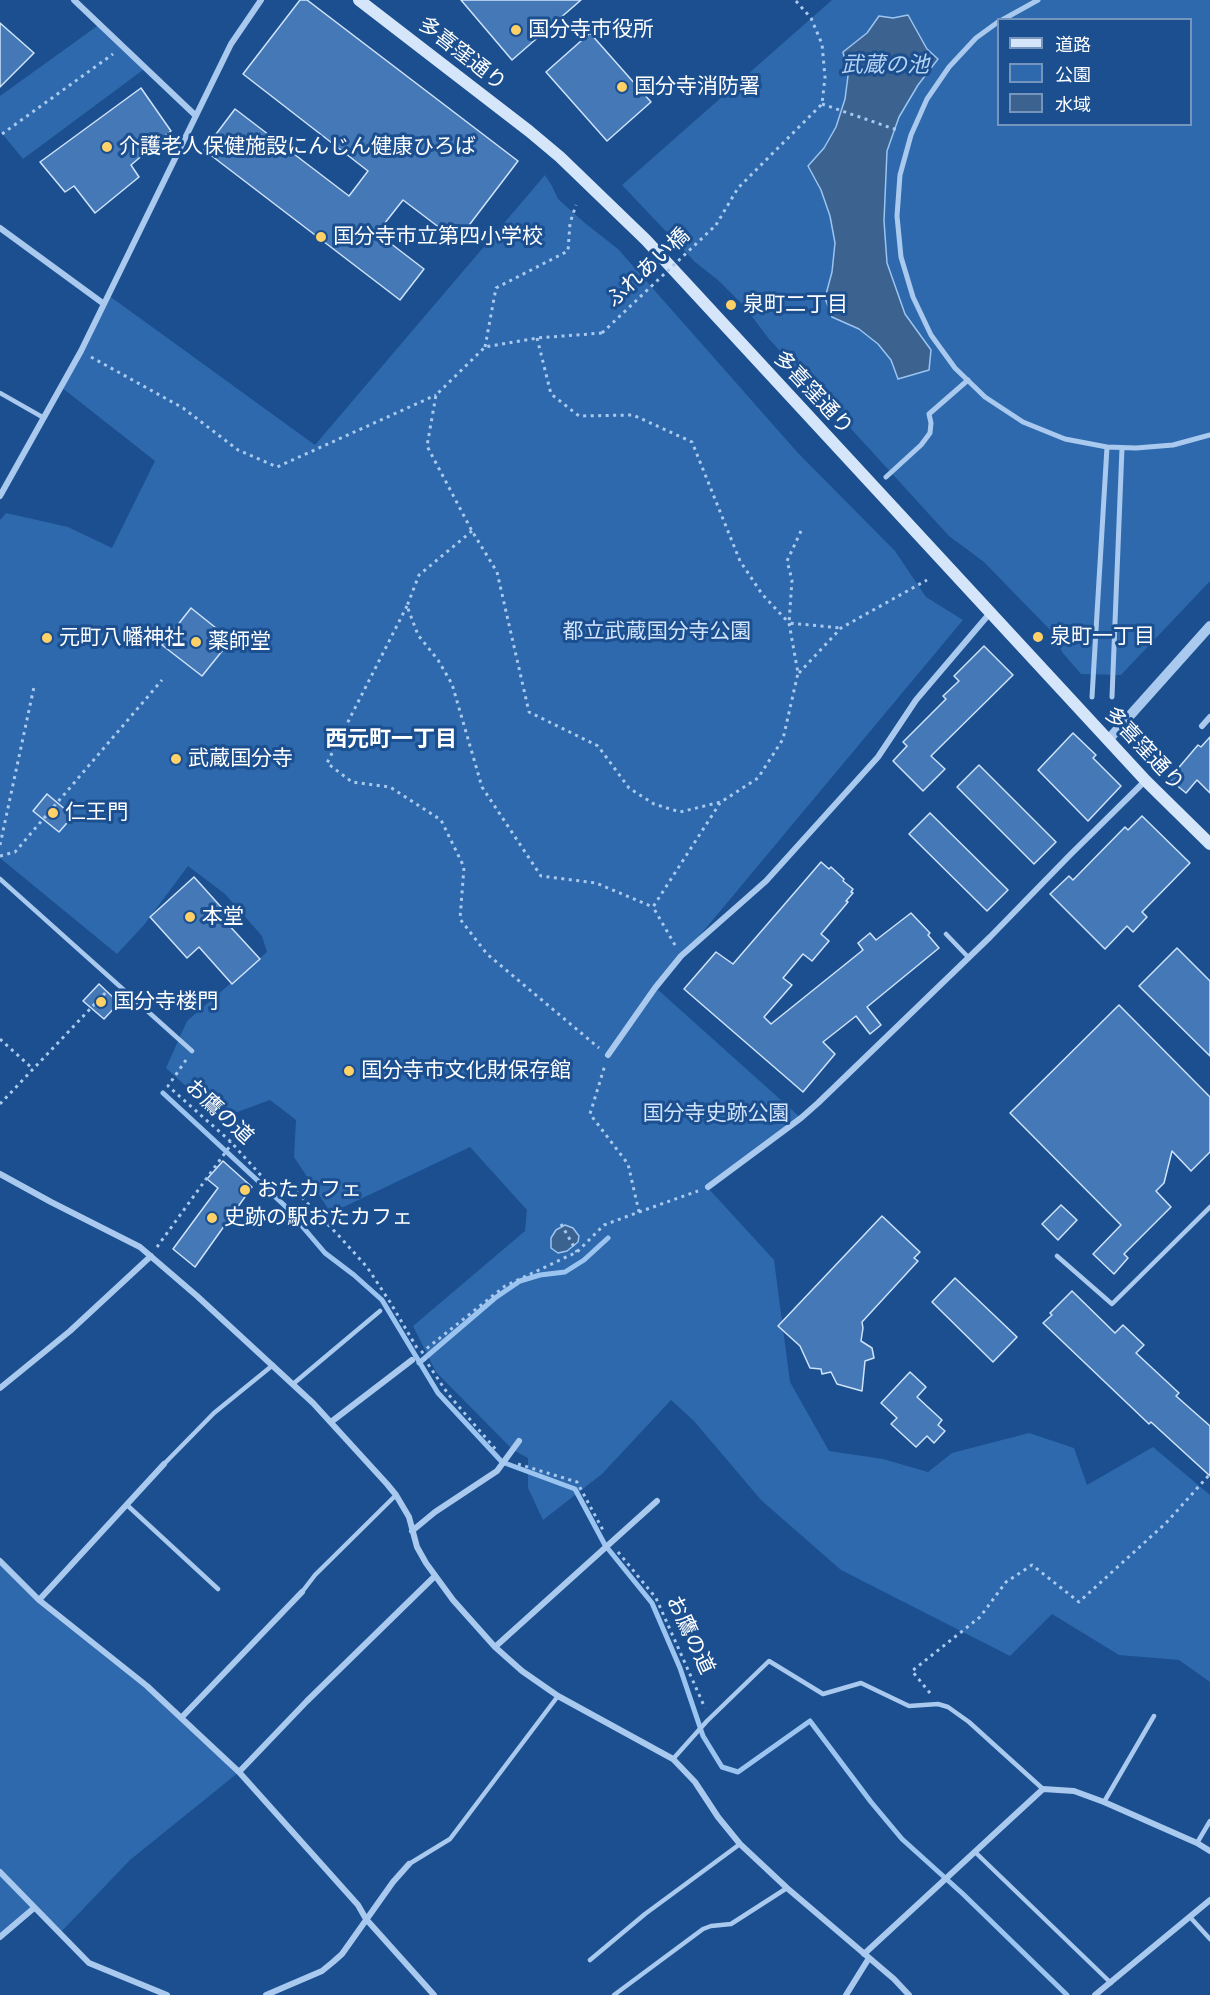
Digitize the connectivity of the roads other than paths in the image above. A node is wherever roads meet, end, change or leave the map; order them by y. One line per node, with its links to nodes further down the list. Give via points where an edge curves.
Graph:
1 (74, 0): 7 (street)
2 (261, 0): 7 (street, via 231,44)
3 (359, 0): 18 (main road, 多喜窪通り, via 529,131 605,200)
4 (1038, 0): 5 (street)
5 (1005, 18)
6 (997, 23): 10 (street, via 976,38 949,67 927,99 911,135 900,175 897,216 901,257 913,297 931,334)
7 (195, 115): 9 (street)
8 (0, 228): 9 (street)
9 (104, 304): 12 (street)
10 (968, 380): 14 (street, via 985,397 1023,422 1065,439); 16 (street, via 929,414 930,433)
11 (0, 393): 12 (lane)
12 (44, 418): 17 (street)
13 (1210, 435): 15 (street, via 1173,445)
14 (1107, 447): 15 (street); 20 (street)
15 (1122, 448): 21 (street)
16 (886, 477)
17 (0, 496)
18 (990, 613): 24 (main road, 多喜窪通り); 31 (street, via 916,700 878,757 766,881 681,956)
19 (1210, 626): 24 (street)
20 (1092, 697)
21 (1112, 697)
22 (1210, 717): 23 (street)
23 (1202, 726)
24 (1108, 739): 25 (main road, 多喜窪通り)
25 (1146, 781): 26 (main road, 多喜窪通り); 29 (street)
26 (1210, 844)
27 (0, 879): 30 (lane, お鷹の道)
28 (946, 934): 29 (lane)
29 (969, 958): 33 (street, via 801,1118)
30 (192, 1051)
31 (608, 1055)
32 (0, 1173): 35 (street)
33 (708, 1188)
34 (1210, 1207): 36 (lane, via 1112,1304)
35 (151, 1256): 39 (street); 41 (street, via 70,1331)
36 (1057, 1256)
37 (380, 1311): 40 (lane)
38 (412, 1360): 42 (street)
39 (273, 1365): 40 (street); 44 (lane, via 214,1413)
40 (293, 1384): 42 (street)
41 (0, 1388)
42 (331, 1422): 45 (street)
43 (519, 1441): 48 (street, via 496,1471)
44 (164, 1464): 47 (street)
45 (396, 1495): 48 (street); 52 (lane)
46 (657, 1501): 54 (street)
47 (127, 1505): 51 (lane); 53 (street)
48 (412, 1531): 50 (street)
49 (0, 1561): 53 (street)
50 (435, 1576): 54 (street); 59 (street)
51 (218, 1589)
52 (302, 1592): 57 (street)
53 (39, 1600): 57 (street)
54 (495, 1647): 55 (street)
55 (558, 1696): 58 (street); 67 (lane, via 450,1839)
56 (1154, 1716): 61 (lane)
57 (182, 1718): 59 (street)
58 (673, 1759): 60 (lane, via 769,1661 823,1694 861,1683 909,1706 948,1707); 64 (street)
59 (239, 1772): 73 (street, via 358,1905)
60 (1043, 1789): 61 (street, via 1074,1791); 66 (street)
61 (1104, 1802): 63 (street)
62 (1210, 1821): 63 (lane)
63 (1197, 1843): 65 (street)
64 (740, 1844): 69 (street); 77 (lane)
65 (1210, 1851)
66 (975, 1852): 76 (street); 78 (lane)
67 (409, 1864): 73 (street)
68 (0, 1872): 71 (street)
69 (787, 1888): 76 (street); 82 (lane, via 731,1924 703,1929)
70 (1210, 1899): 72 (street)
71 (34, 1908): 74 (street); 79 (street, via 89,1963)
72 (1190, 1917): 75 (lane); 78 (street)
73 (366, 1919): 80 (street, via 342,1954 322,1971); 81 (street)
74 (0, 1937)
75 (1210, 1939)
76 (866, 1956): 83 (street); 84 (street)
77 (590, 1960)
78 (1111, 1983): 85 (street)
79 (166, 1995)
80 (266, 1995)
81 (434, 1995)
82 (614, 1995)
83 (846, 1995)
84 (909, 1995)
85 (1095, 1995)

